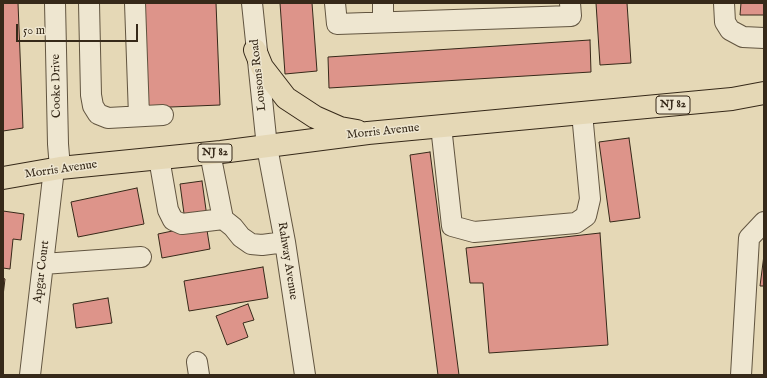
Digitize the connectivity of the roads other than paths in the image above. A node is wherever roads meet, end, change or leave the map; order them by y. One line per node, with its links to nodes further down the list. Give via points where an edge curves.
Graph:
1 (55, 3): 24 (street, Cooke Drive)
2 (89, 3): 18 (street, via 93,106 98,114 108,118)
3 (135, 3): 18 (street)
4 (252, 3): 14 (street, Lousons Road)
5 (335, 3): 12 (street, via 336,24)
6 (383, 3): 12 (street)
7 (570, 3): 9 (street, via 570,16)
8 (724, 3): 13 (street, via 725,22 730,30 743,37)
9 (525, 10): 10 (street)
10 (476, 11): 11 (street)
11 (432, 12): 12 (street)
12 (383, 22)
13 (764, 38)
14 (255, 50): 20 (main road, via 262,67 286,98 314,117); 21 (street, Lousons Road)
15 (764, 93): 16 (main road, Morris Avenue / NJ 82, via 732,99)
16 (582, 113): 19 (main road, Morris Avenue / NJ 82); 19 (street, via 590,199 586,216 576,224 474,232 452,226)
17 (163, 115): 18 (street)
18 (139, 116)
19 (441, 126): 20 (main road, Morris Avenue / NJ 82)
20 (368, 133): 21 (main road, Morris Avenue / NJ 82)
21 (267, 146): 22 (main road, Morris Avenue / NJ 82); 28 (street, Rahway Avenue)
22 (210, 153): 23 (main road, Morris Avenue / NJ 82); 26 (street)
23 (159, 158): 24 (main road, Morris Avenue / NJ 82); 26 (street, via 168,210 173,220 182,224)
24 (57, 169): 25 (main road, Morris Avenue / NJ 82); 30 (street, Apgar Court)
25 (3, 178)
26 (223, 219): 28 (street, via 251,244)
27 (764, 222): 33 (street, via 749,238)
28 (285, 242): 32 (street, Rahway Avenue)
29 (140, 257): 30 (street)
30 (43, 264): 31 (street, Apgar Court)
31 (30, 375)
32 (305, 375)
33 (741, 375)

